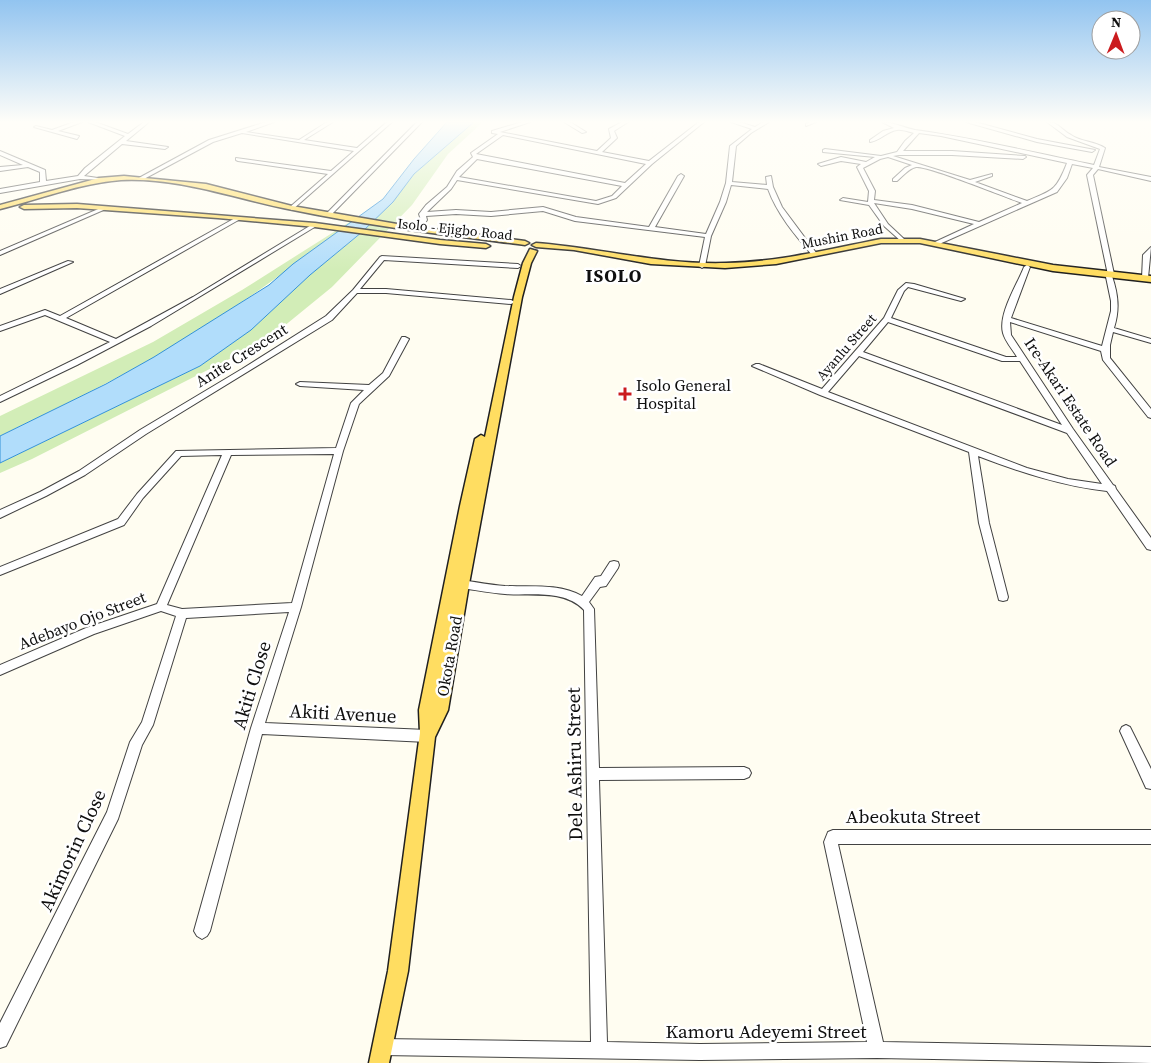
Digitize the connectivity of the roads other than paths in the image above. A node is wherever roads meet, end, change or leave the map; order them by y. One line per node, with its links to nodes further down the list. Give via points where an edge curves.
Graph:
1 (43, 172): 28 (street)
2 (84, 172): 19 (street)
3 (153, 172): 23 (street)
4 (323, 172): 16 (street)
5 (370, 172): 41 (street)
6 (459, 172): 21 (street)
7 (554, 172): 29 (street)
8 (641, 172): 29 (street)
9 (730, 172): 27 (street)
10 (861, 172): 33 (street, via 872,191)
11 (904, 172): 25 (street)
12 (937, 172): 26 (street)
13 (1066, 172): 34 (street, via 1055,191)
14 (1093, 172): 59 (street, via 1090,175)
15 (1114, 172): 24 (street)
16 (332, 173): 38 (street)
17 (990, 175): 26 (street)
18 (681, 176): 46 (street)
19 (80, 177): 22 (street); 28 (street)
20 (769, 177): 30 (street)
21 (456, 178): 29 (street, via 596,203 614,197); 40 (street)
22 (102, 179): 23 (main road); 36 (main road)
23 (140, 179): 38 (main road, via 206,186)
24 (1151, 179)
25 (895, 180)
26 (969, 182): 34 (street)
27 (729, 183): 30 (street); 47 (street)
28 (43, 184): 31 (street)
29 (626, 185)
30 (769, 187): 54 (street, via 790,223)
31 (0, 191)
32 (844, 200): 33 (street)
33 (871, 203): 43 (street, via 912,207); 48 (street, via 886,225)
34 (1026, 203): 43 (street)
35 (0, 206): 36 (main road)
36 (13, 206): 37 (main road); 39 (main road)
37 (105, 208): 42 (main road); 53 (street)
38 (292, 208): 41 (main road)
39 (0, 212)
40 (422, 214): 45 (street, via 424,220); 46 (street, via 491,214 543,209 575,218)
41 (332, 215): 45 (main road, Isolo - Ejigbo Road)
42 (239, 218): 44 (main road); 65 (street)
43 (980, 224): 49 (street)
44 (318, 226): 50 (main road, Isolo - Ejigbo Road); 71 (street)
45 (418, 228): 50 (main road, Isolo - Ejigbo Road)
46 (651, 229): 47 (street)
47 (708, 236): 57 (street)
48 (902, 240): 49 (main road, Mushin Road); 54 (main road, Mushin Road)
49 (937, 243): 59 (main road, Mushin Road, via 1027,264)
50 (521, 247): 51 (main road); 56 (main road)
51 (536, 248): 57 (main road, Mushin Road, via 574,248 651,262); 58 (main road, Mushin Road, via 680,269 710,269 765,267 876,245 906,243 937,246); 91 (main road, Okota Road, via 527,262 518,298)
52 (1151, 249): 60 (street, via 1146,255)
53 (0, 253)
54 (814, 254): 57 (main road, Mushin Road, via 762,264)
55 (70, 262): 62 (street)
56 (518, 266): 61 (street, Anite Crescent, via 382,258); 64 (main road)
57 (702, 266)
58 (1027, 267): 59 (main road, Mushin Road); 67 (street)
59 (1110, 276): 60 (main road, Mushin Road); 69 (street, via 1115,304)
60 (1149, 279)
61 (355, 291): 64 (street); 87 (street, Anite Crescent, via 330,318 82,473)
62 (0, 292)
63 (961, 300): 66 (street, Ayanlu Street, via 906,285)
64 (511, 302): 100 (main road, via 464,515 427,710)
65 (61, 318): 68 (street, via 45,312); 71 (street)
66 (887, 319): 74 (street, Ayanlu Street); 75 (street, via 1004,358)
67 (1006, 319): 73 (street); 75 (street, Ire-Akari Estate Road, via 1007,335)
68 (0, 329)
69 (1111, 329): 72 (street); 73 (street)
70 (405, 339): 78 (street, Akiti Close, via 386,374)
71 (114, 341): 80 (street)
72 (1151, 341)
73 (1104, 349): 81 (street, via 1113,368)
74 (858, 353): 79 (street, Ayanlu Street); 82 (street)
75 (1022, 359): 82 (street, Ire-Akari Estate Road)
76 (756, 366): 79 (street)
77 (300, 384): 78 (street)
78 (371, 388): 83 (street, Akiti Close, via 354,403)
79 (823, 393): 84 (street)
80 (0, 399)
81 (1151, 415)
82 (1070, 431): 86 (street, Ire-Akari Estate Road)
83 (339, 451): 85 (street); 95 (street, Akiti Close)
84 (973, 452): 86 (street, via 1061,481); 92 (street, via 984,523)
85 (228, 453): 90 (street, via 179,453 121,522); 94 (street)
86 (1112, 488): 88 (street, Ire-Akari Estate Road)
87 (0, 514)
88 (1151, 546)
89 (614, 565): 93 (street, via 602,584 599,580)
90 (0, 571)
91 (462, 584): 93 (street, via 560,593); 100 (main road, Okota Road, via 440,710)
92 (1003, 597)
93 (584, 601): 102 (street, Dele Ashiru Street, via 589,609 591,640)
94 (161, 607): 96 (street, Adebayo Ojo Street); 97 (street, Adebayo Ojo Street, via 90,631)
95 (296, 607): 96 (street, Adebayo Ojo Street); 98 (street, Akiti Close)
96 (182, 614): 106 (street, Akimorin Close, via 147,725 136,742 113,814)
97 (0, 670)
98 (257, 728): 100 (street, Akiti Avenue); 105 (street, Akiti Close)
99 (1126, 731): 103 (street)
100 (427, 736): 109 (main road, Okota Road, via 398,971)
101 (744, 773): 102 (street)
102 (593, 774): 108 (street, Dele Ashiru Street)
103 (1151, 783)
104 (1151, 837): 107 (street, Abeokuta Street, via 833,837 831,842)
105 (202, 931)
106 (0, 1040)
107 (877, 1050): 108 (street, Kamoru Adeyemi Street); 110 (street, Kamoru Adeyemi Street)
108 (599, 1051): 109 (street, Kamoru Adeyemi Street)
109 (380, 1055)
110 (1151, 1055)

